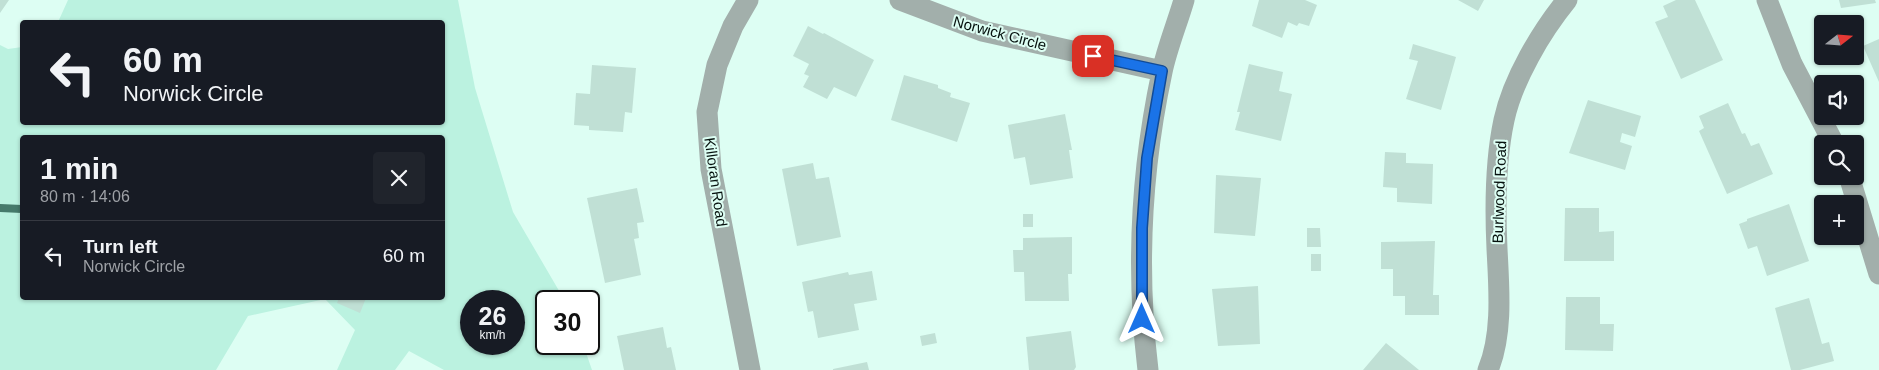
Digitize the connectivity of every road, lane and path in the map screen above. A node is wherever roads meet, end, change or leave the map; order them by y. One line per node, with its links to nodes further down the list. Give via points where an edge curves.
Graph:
1 (748, 0): 10 (street, Killoran Road, via 717,65 707,112 710,169)
2 (900, 0): 6 (street, Norwick Circle, via 982,31)
3 (1184, 0): 6 (street)
4 (1567, 0): 12 (street, Burlwood Road, via 1548,23 1521,74 1504,119 1497,168 1499,308)
5 (1766, 0): 7 (street, via 1792,64)
6 (1162, 71): 11 (street, via 1147,158 1142,228 1142,319)
7 (1829, 135)
8 (1852, 185): 9 (street)
9 (1879, 274)
10 (750, 370)
11 (1148, 370)
12 (1488, 370)

